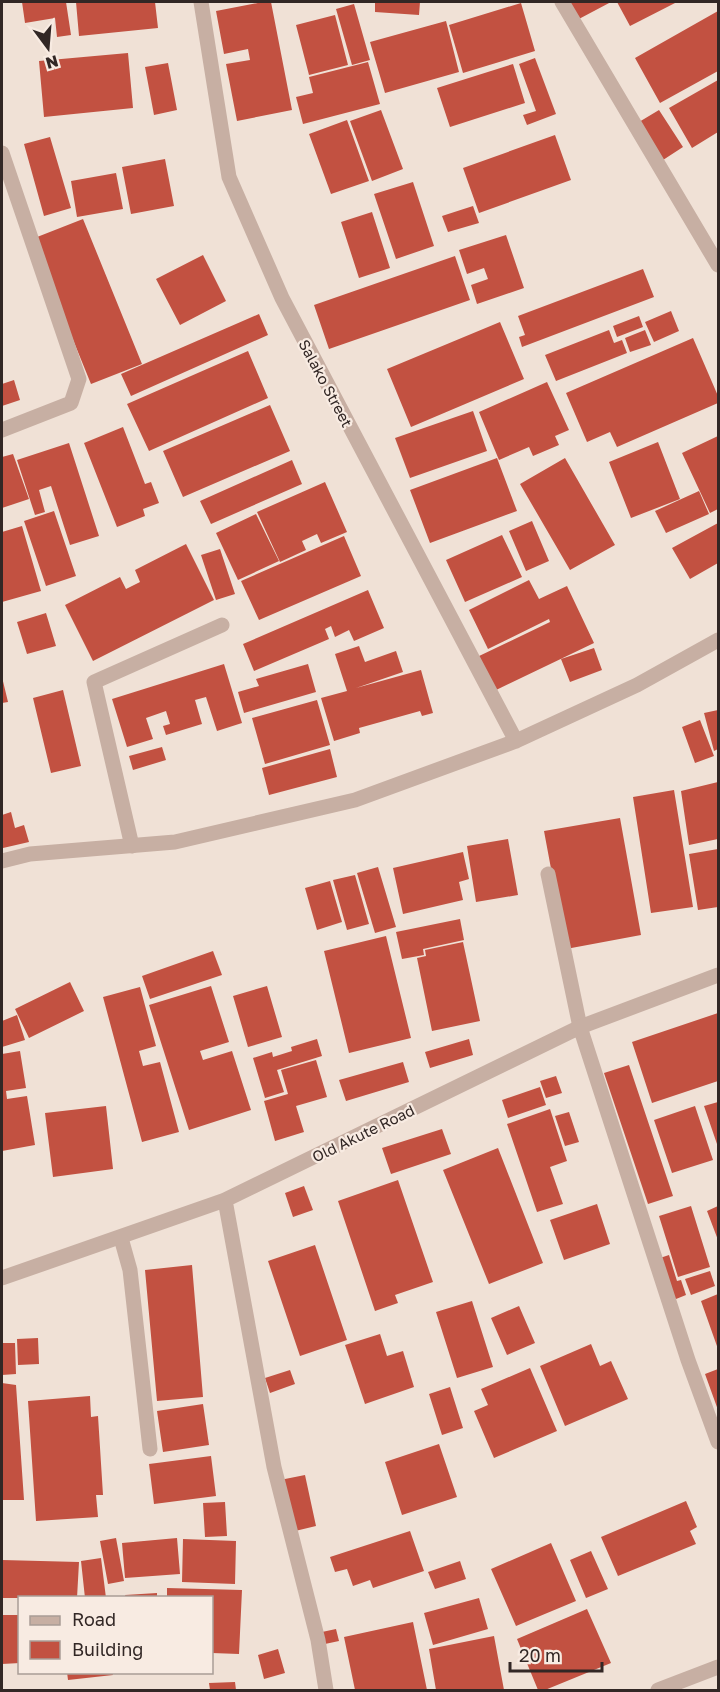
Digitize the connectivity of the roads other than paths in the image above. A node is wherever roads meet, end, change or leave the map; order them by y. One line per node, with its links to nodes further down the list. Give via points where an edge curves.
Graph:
1 (201, 2): 8 (street, Salako Street, via 229,177 282,298)
2 (562, 2): 4 (street)
3 (2, 153): 5 (street, via 79,379 71,403)
4 (718, 265)
5 (2, 430)
6 (222, 625): 9 (street, via 93,682)
7 (718, 640): 8 (street, via 637,685)
8 (516, 741): 9 (street, via 355,800 175,842)
9 (132, 846): 10 (street, via 30,854)
10 (2, 861)
11 (548, 874): 13 (street)
12 (718, 975): 13 (street, Old Akute Road)
13 (580, 1028): 14 (street, Old Akute Road); 17 (street)
14 (225, 1200): 15 (street, Old Akute Road); 20 (street, via 274,1467 318,1640)
15 (121, 1238): 16 (street, Old Akute Road); 18 (street, via 130,1270)
16 (2, 1278)
17 (718, 1442)
18 (150, 1449)
19 (718, 1667): 21 (street)
20 (326, 1690)
21 (658, 1690)

